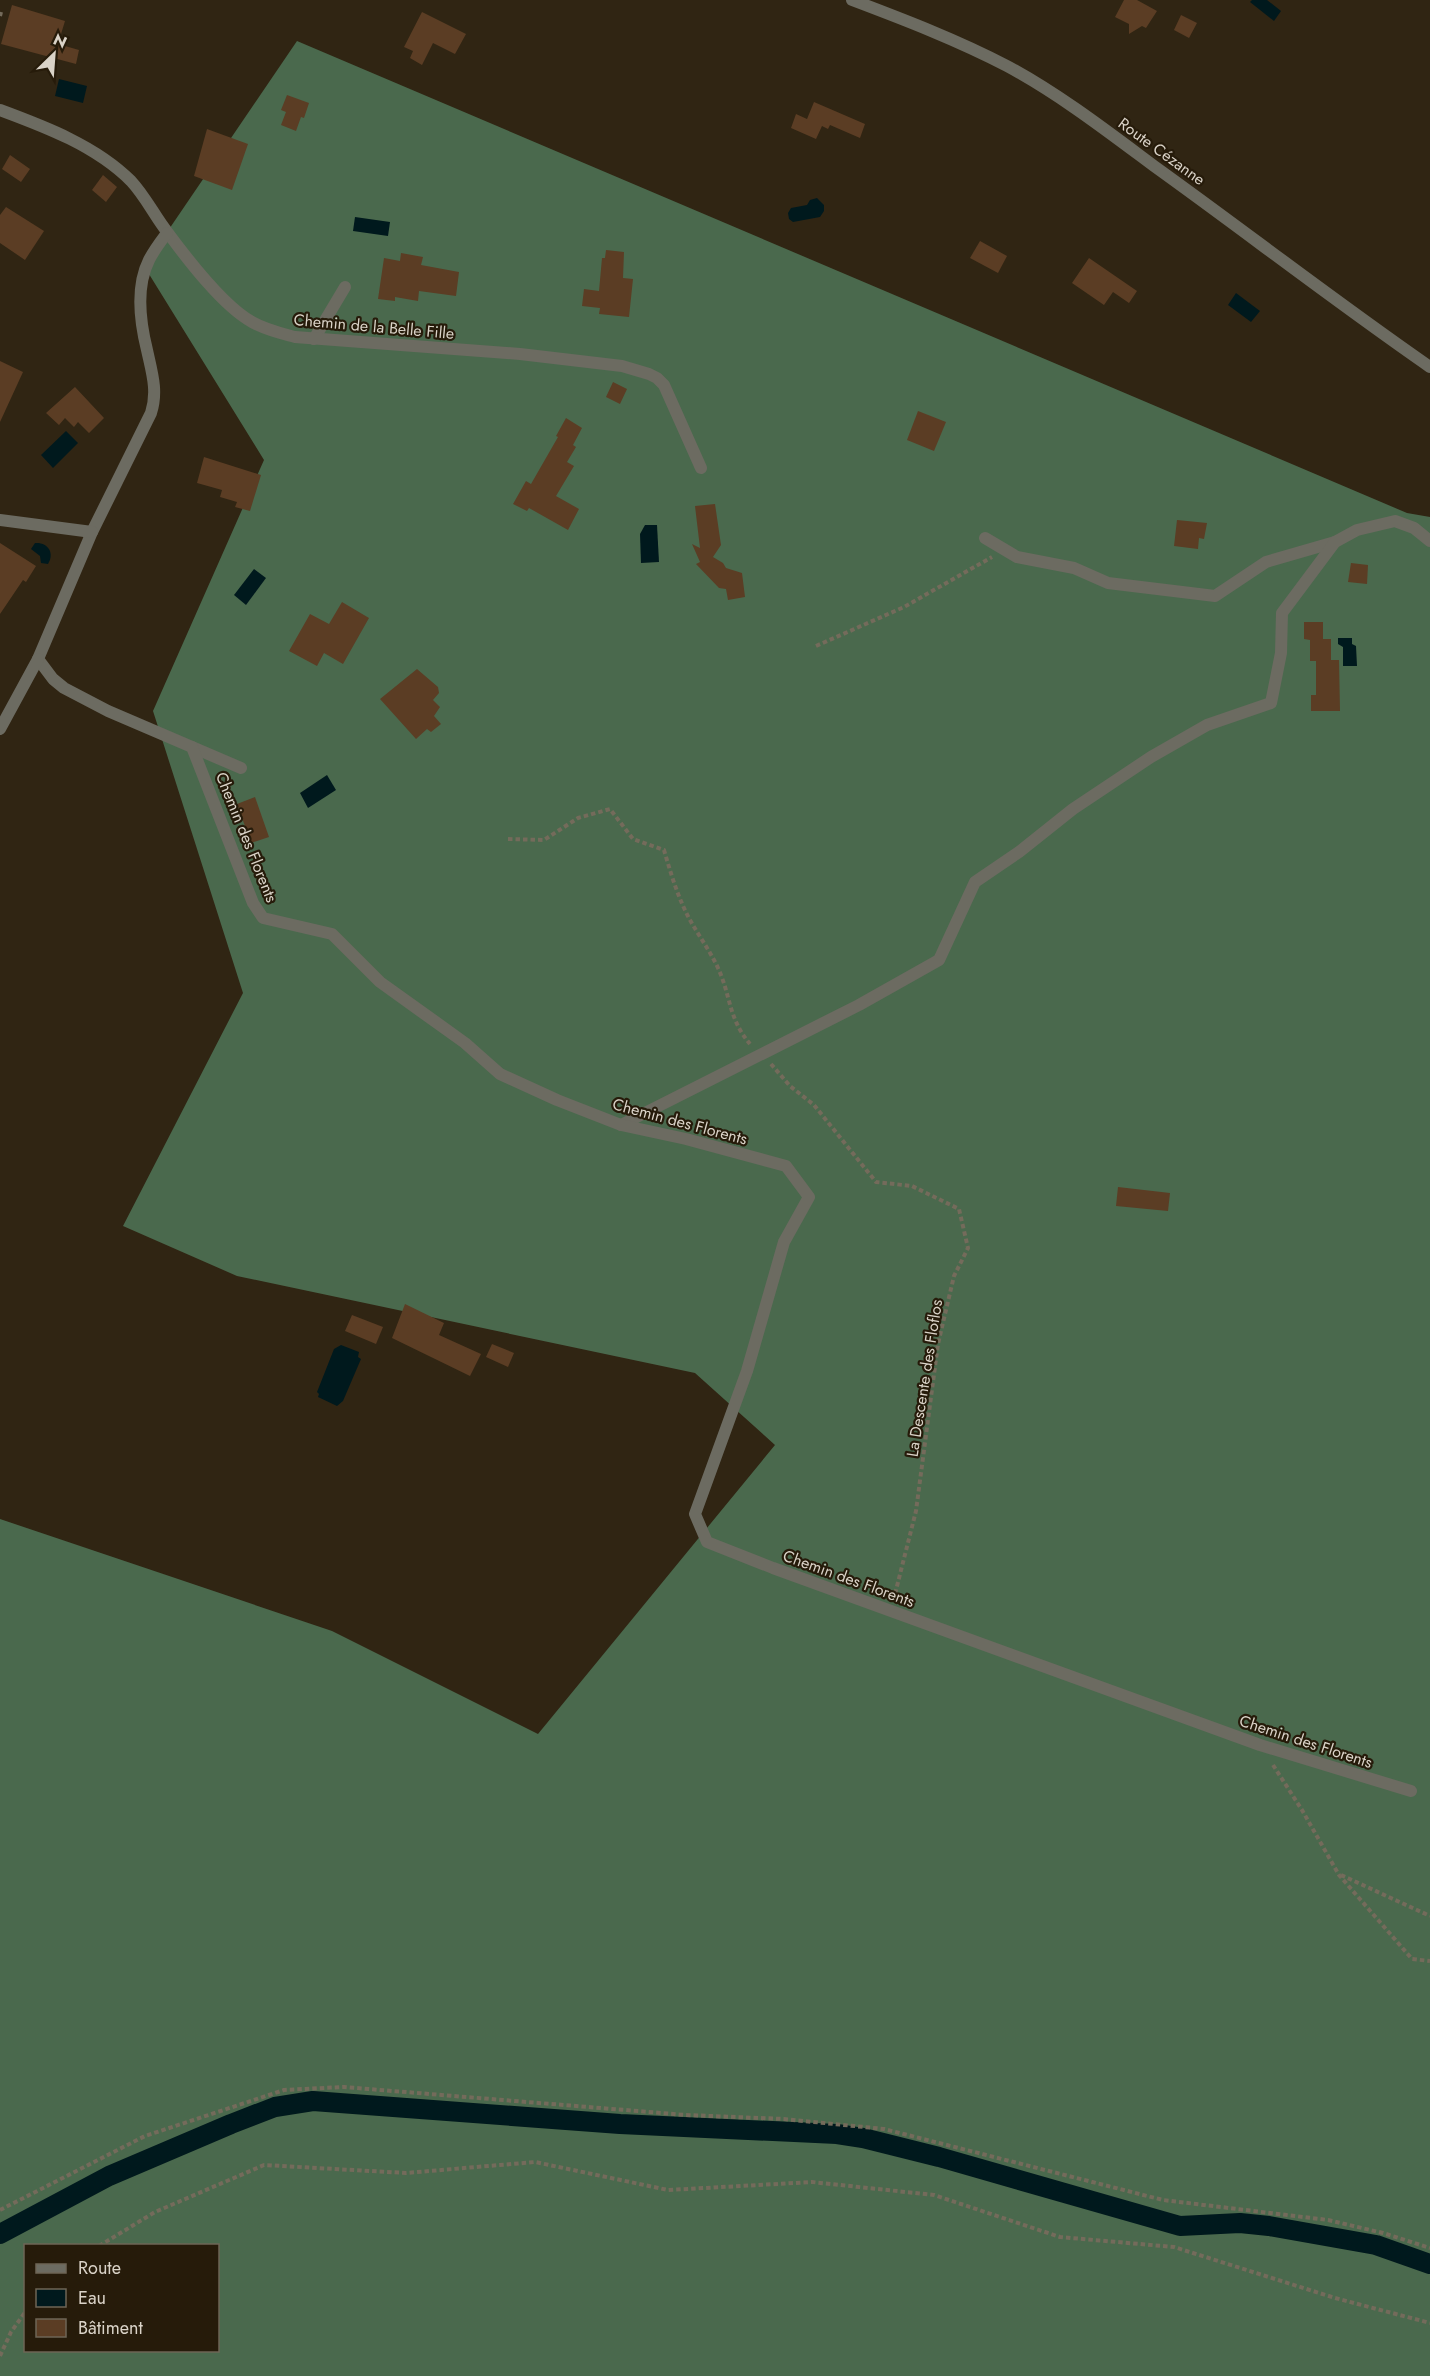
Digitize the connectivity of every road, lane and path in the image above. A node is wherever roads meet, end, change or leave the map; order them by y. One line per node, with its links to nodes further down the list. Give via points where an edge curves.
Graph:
1 (852, 0): 6 (street, Route Cézanne, via 946,37 1045,89)
2 (0, 110): 3 (street, Chemin de la Belle Fille, via 62,135 115,167 142,194)
3 (167, 233): 5 (street, Chemin de la Belle Fille, via 215,291 250,321 271,331); 9 (street, via 149,260 141,283 141,321 156,398)
4 (345, 287): 5 (street)
5 (314, 339): 7 (street, Chemin de la Belle Fille, via 519,354 638,370 664,385)
6 (1430, 367)
7 (701, 468)
8 (0, 520): 9 (street)
9 (92, 532): 15 (street)
10 (985, 538): 13 (street)
11 (1430, 541): 12 (street, via 1395,521 1357,530)
12 (1335, 542): 13 (street, via 1266,562 1215,596 1108,583 1074,568); 20 (street, via 1282,613 1281,653 1271,703 1207,724 1073,809 975,882 939,960)
13 (1017, 557): 14 (path, via 993,557 904,608)
14 (816, 646)
15 (38, 659): 16 (street); 17 (street, via 64,688)
16 (0, 729)
17 (192, 747): 18 (street); 21 (street, Chemin des Florents, via 253,903 263,918 332,934 380,982 465,1043 500,1074)
18 (242, 768)
19 (508, 839): 20 (path, La Descente des Floflos, via 544,840 578,818 610,809 633,839 664,850 689,918 719,970 731,1012 741,1033)
20 (760, 1055): 21 (street); 22 (path, La Descente des Floflos, via 778,1069 789,1086 814,1105 876,1182 912,1186 959,1209 968,1248 954,1276 938,1344 916,1512)
21 (621, 1125): 22 (street, Chemin des Florents, via 786,1166 809,1197 784,1242 747,1371 695,1514 707,1542)
22 (891, 1610): 23 (street, Chemin des Florents)
23 (1260, 1745): 24 (street, Chemin des Florents); 25 (path)
24 (1411, 1791)
25 (1339, 1875): 26 (path); 27 (path, via 1412,1959)
26 (1430, 1916)
27 (1430, 1961)
28 (0, 2210): 30 (path, via 145,2136 284,2090 344,2087 884,2129 1162,2200 1328,2220)
29 (102, 2244): 32 (path, via 155,2212 264,2165 406,2173 535,2162 668,2190 812,2182 934,2195 1060,2237 1173,2247)
30 (1430, 2248)
31 (24, 2314): 33 (path)
32 (1430, 2323)
33 (0, 2356)

